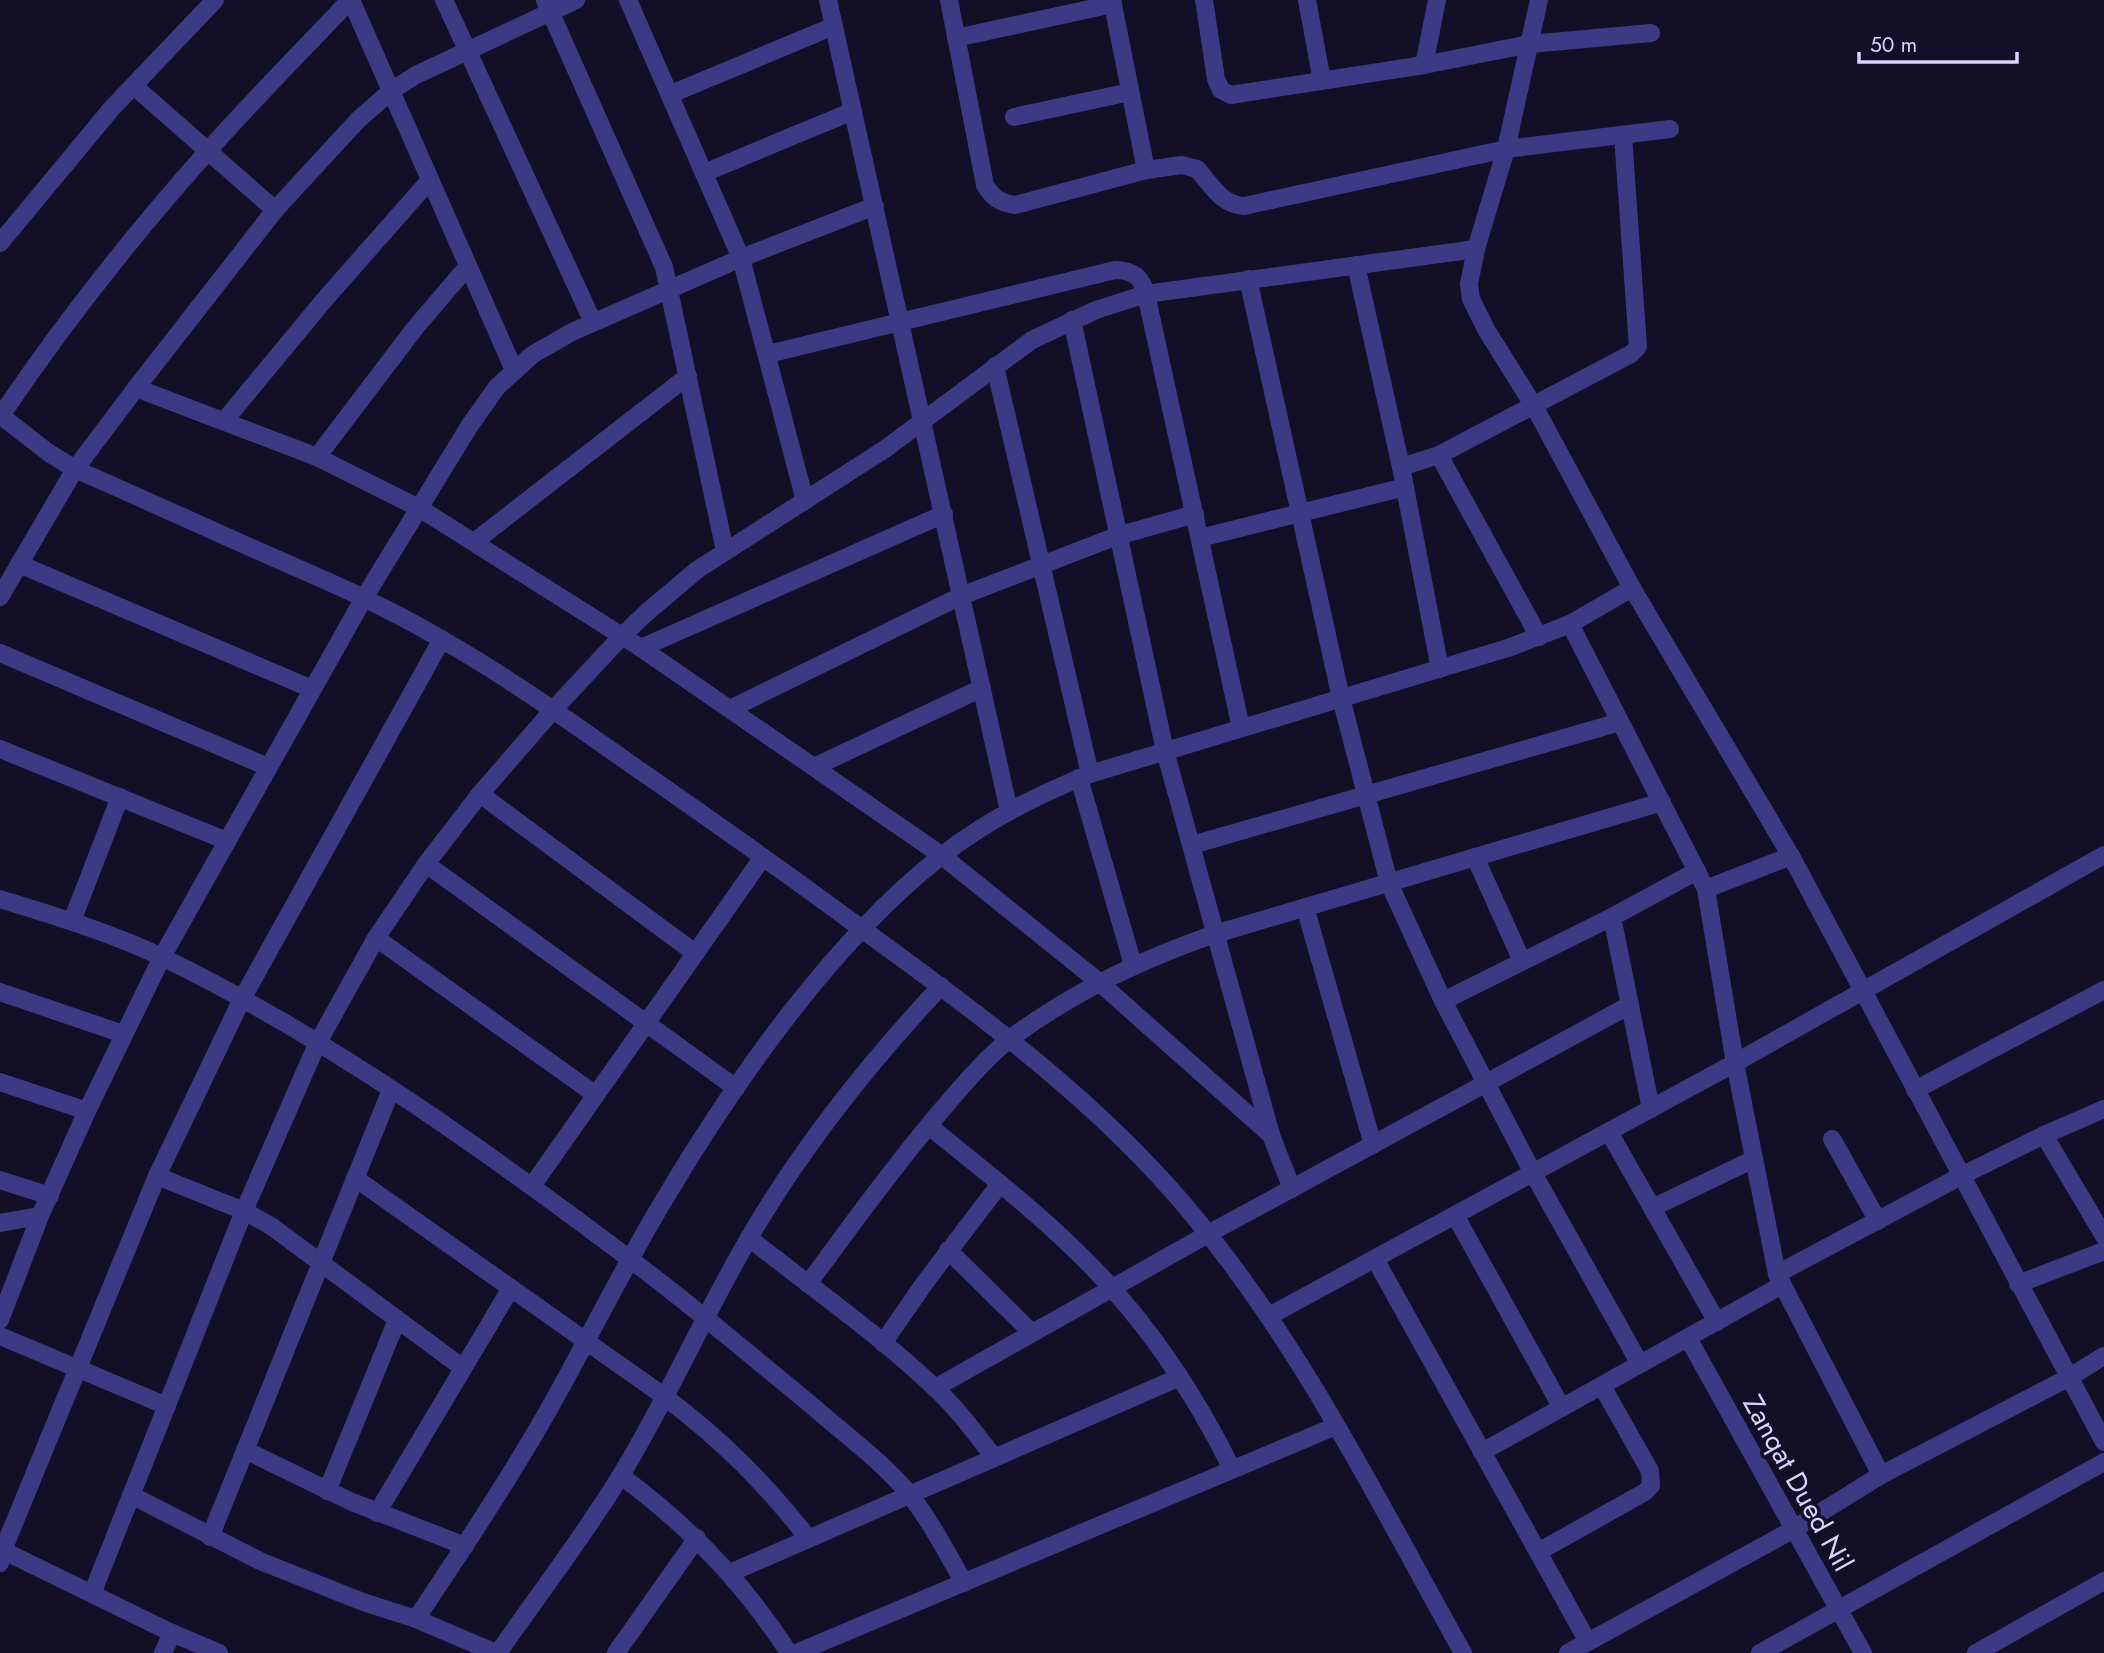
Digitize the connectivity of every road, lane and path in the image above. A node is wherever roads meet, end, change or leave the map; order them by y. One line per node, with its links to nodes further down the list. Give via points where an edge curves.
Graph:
1 (215, 0): 21 (street)
2 (351, 0): 22 (street); 30 (street)
3 (444, 0): 18 (street)
4 (576, 0): 13 (street)
5 (628, 0): 24 (street)
6 (828, 0): 14 (street)
7 (949, 0): 16 (street)
8 (1204, 0): 20 (street, via 1216,79 1222,90 1231,94)
9 (1307, 0): 20 (street)
10 (1437, 0): 19 (street)
11 (1539, 0): 17 (street)
12 (1112, 2): 16 (street); 23 (street)
13 (548, 6): 18 (street); 42 (street, via 657,246)
14 (834, 26): 24 (street); 25 (street)
15 (1651, 33): 17 (street)
16 (956, 38): 31 (street, via 985,185 997,200 1015,205)
17 (1530, 44): 19 (street); 29 (street)
18 (468, 49): 22 (street); 45 (street)
19 (1424, 65): 20 (street)
20 (1322, 81)
21 (134, 86): 30 (street); 36 (street, via 73,152)
22 (391, 91): 33 (street); 35 (street, via 358,120)
23 (1130, 92): 26 (street); 31 (street)
24 (671, 94): 32 (street)
25 (853, 111): 32 (street); 34 (street)
26 (1014, 117)
27 (1670, 129): 28 (street)
28 (1623, 136): 29 (street); 52 (street, via 1638,347)
29 (1506, 149): 31 (street, via 1244,206 1221,199 1198,169 1182,165); 37 (street)
30 (208, 151): 35 (street); 53 (street, via 101,281)
31 (1146, 170)
32 (704, 173): 38 (street)
33 (430, 180): 40 (street); 54 (street)
34 (875, 206): 38 (street); 46 (street)
35 (275, 211): 51 (street)
36 (0, 243)
37 (1476, 249): 39 (street); 52 (street, via 1471,299)
38 (741, 258): 42 (street); 47 (street)
39 (1356, 265): 41 (street); 58 (street)
40 (468, 266): 49 (street); 57 (street, via 390,359)
41 (1248, 279): 43 (street); 65 (street)
42 (669, 289): 45 (street); 50 (street)
43 (1146, 294): 44 (street); 46 (street, via 1136,275 1115,270); 64 (street)
44 (1072, 320): 48 (street); 66 (street)
45 (593, 322): 49 (street, via 551,342)
46 (901, 322): 47 (street); 55 (street)
47 (768, 354): 61 (street)
48 (995, 366): 55 (street); 71 (street)
49 (514, 370): 62 (street, via 483,405)
50 (688, 376): 68 (street); 69 (street)
51 (136, 388): 54 (street); 59 (street)
52 (1534, 406): 56 (street); 72 (street)
53 (0, 416): 59 (street)
54 (223, 421): 57 (street)
55 (923, 421): 61 (street); 63 (street)
56 (1439, 455): 58 (street); 78 (street)
57 (317, 457): 62 (street)
58 (1401, 467): 60 (street)
59 (75, 469): 70 (street); 75 (street)
60 (1405, 487): 65 (street); 82 (street)
61 (805, 500): 69 (street)
62 (419, 508): 68 (street); 75 (street)
63 (944, 514): 73 (street); 80 (street)
64 (1195, 514): 66 (street); 67 (street)
65 (1300, 514): 67 (street); 85 (street)
66 (1117, 536): 71 (street); 91 (street)
67 (1200, 538): 89 (street)
68 (474, 542): 77 (street)
69 (725, 551): 77 (street, via 671,590)
70 (19, 564): 74 (street); 84 (street)
71 (1041, 565): 73 (street); 94 (street)
72 (1632, 588): 76 (street); 105 (street)
73 (961, 596): 83 (street); 86 (street)
74 (0, 597)
75 (364, 597): 79 (street); 84 (street)
76 (1570, 624): 78 (street); 88 (street)
77 (622, 636): 80 (street); 87 (street)
78 (1539, 637): 82 (street)
79 (442, 639): 87 (street); 127 (street)
80 (641, 648): 86 (street)
81 (0, 653): 92 (street)
82 (1440, 669): 85 (street)
83 (982, 688): 93 (street); 99 (street)
84 (312, 689): 92 (street)
85 (1341, 698): 89 (street); 96 (street)
86 (730, 709): 93 (street)
87 (553, 710): 95 (street); 104 (street)
88 (1620, 722): 96 (street); 98 (street)
89 (1241, 728): 91 (street)
90 (0, 749): 97 (street)
91 (1165, 751): 94 (street); 101 (street)
92 (268, 767): 100 (street)
93 (814, 767): 102 (street)
94 (1084, 776): 99 (street); 121 (street)
95 (480, 794): 107 (street); 118 (street)
96 (1366, 795): 101 (street); 109 (street)
97 (120, 797): 100 (street); 114 (street)
98 (1662, 802): 106 (street); 108 (street)
99 (1009, 811): 102 (street)
100 (227, 841): 119 (street)
101 (1192, 845): 116 (street)
102 (941, 855): 115 (street); 122 (street)
103 (2104, 855): 125 (street)
104 (763, 856): 115 (street); 118 (street)
105 (1791, 856): 110 (street); 125 (street)
106 (1475, 857): 109 (street); 120 (street)
107 (426, 864): 117 (street); 130 (street)
108 (1698, 872): 110 (street); 113 (street)
109 (1389, 883): 112 (street); 128 (street)
110 (1706, 889): 134 (street)
111 (0, 899): 114 (street)
112 (1305, 908): 116 (street); 149 (street)
113 (1612, 917): 120 (street); 129 (street)
114 (72, 921): 119 (street)
115 (863, 929): 123 (street); 137 (street)
116 (1214, 934): 121 (street); 146 (street)
117 (376, 938): 133 (street); 140 (street)
118 (695, 953): 130 (street)
119 (162, 957): 127 (street); 131 (street)
120 (1522, 961): 128 (street)
121 (1133, 965): 122 (street)
122 (1099, 982): 132 (street); 146 (street)
123 (941, 986): 132 (street); 168 (street, via 818,1131)
124 (2104, 990): 139 (street)
125 (1862, 991): 134 (street); 139 (street)
126 (0, 992): 131 (street)
127 (242, 999): 133 (street); 152 (street)
128 (1443, 1001): 136 (street)
129 (1630, 1005): 136 (street); 141 (street)
130 (646, 1024): 137 (street); 140 (street)
131 (123, 1034): 143 (street)
132 (1010, 1039): 144 (street, via 981,1065); 166 (street, via 1116,1131)
133 (317, 1044): 138 (street); 161 (street)
134 (1735, 1063): 141 (street); 150 (street)
135 (0, 1082): 143 (street)
136 (1486, 1083): 149 (street); 151 (street)
137 (736, 1088): 171 (street)
138 (391, 1090): 154 (street); 157 (street)
139 (1914, 1090): 153 (street)
140 (596, 1095): 157 (street)
141 (1651, 1109): 145 (street)
142 (2104, 1109): 147 (street)
143 (87, 1111): 159 (street)
144 (929, 1126): 156 (street); 175 (street)
145 (1609, 1132): 151 (street); 160 (street)
146 (1271, 1135): 158 (street)
147 (2044, 1135): 153 (street); 167 (street)
148 (1832, 1139): 164 (street)
149 (1373, 1145): 158 (street)
150 (1754, 1158): 160 (street); 174 (street)
151 (1533, 1173): 162 (street); 190 (street)
152 (158, 1176): 161 (street); 192 (street)
153 (1961, 1176): 164 (street); 176 (street)
154 (355, 1178): 173 (street); 177 (street)
155 (0, 1180): 159 (street)
156 (1000, 1184): 169 (street); 178 (street, via 1049,1225)
157 (532, 1186): 171 (street)
158 (1292, 1189): 166 (street)
159 (50, 1196): 163 (street)
160 (1652, 1208): 183 (street)
161 (244, 1211): 173 (street); 198 (street)
162 (1455, 1215): 172 (street); 199 (street)
163 (40, 1216): 165 (street); 181 (street)
164 (1878, 1221): 174 (street)
165 (0, 1223)
166 (1209, 1234): 178 (street); 179 (street)
167 (2104, 1236)
168 (749, 1238): 175 (street); 180 (street)
169 (948, 1250): 184 (street); 188 (street)
170 (2104, 1251): 176 (street)
171 (630, 1259): 180 (street); 187 (street)
172 (1375, 1259): 179 (street); 203 (street)
173 (321, 1263): 182 (street); 202 (street)
174 (1780, 1279): 183 (street); 208 (street)
175 (808, 1284): 188 (street)
176 (2018, 1284): 194 (street)
177 (511, 1288): 187 (street); 191 (street)
178 (1112, 1289): 184 (street); 193 (street)
179 (1269, 1316): 200 (street)
180 (706, 1317): 197 (street); 210 (street)
181 (0, 1320)
182 (397, 1320): 191 (street); 209 (street)
183 (1717, 1322): 186 (street)
184 (1032, 1333): 196 (street)
185 (0, 1336): 192 (street)
186 (1688, 1338): 190 (street); 213 (street, Zanqat Dued Nil)
187 (587, 1342): 197 (street); 217 (street)
188 (883, 1343): 196 (street)
189 (2104, 1356): 194 (street)
190 (1640, 1364): 195 (street)
191 (463, 1368): 212 (street)
192 (77, 1369): 198 (street); 219 (street)
193 (1180, 1377): 204 (street); 206 (street)
194 (2068, 1377): 201 (street); 208 (street)
195 (1602, 1386): 199 (street); 218 (street, via 1650,1471 1651,1486)
196 (935, 1388): 204 (street)
197 (665, 1397): 207 (street); 216 (street, via 743,1462)
198 (167, 1406): 211 (street)
199 (1562, 1408): 203 (street)
200 (1336, 1426): 206 (street); 234 (street)
201 (2104, 1442)
202 (245, 1450): 209 (street); 214 (street)
203 (1482, 1452): 218 (street)
204 (994, 1457): 210 (street)
205 (2104, 1462): 224 (street)
206 (1233, 1469): 222 (street)
207 (621, 1475): 215 (street); 230 (street)
208 (1881, 1475): 213 (street)
209 (327, 1491): 212 (street)
210 (909, 1494): 216 (street); 222 (street)
211 (131, 1495): 214 (street); 223 (street)
212 (377, 1513): 217 (street)
213 (1794, 1529): 224 (street, Zanqat Dued Nil); 227 (street)
214 (210, 1537): 225 (street, via 311,1583)
215 (697, 1538): 220 (street); 231 (street)
216 (808, 1538): 220 (street)
217 (465, 1546): 225 (street)
218 (1538, 1552): 227 (street)
219 (1, 1554): 223 (street)
220 (730, 1573): 232 (street)
221 (2104, 1581): 238 (street)
222 (964, 1583): 233 (street)
223 (92, 1594): 226 (street)
224 (1839, 1609): 236 (street); 237 (street, Zanqat Dued Nil)
225 (416, 1619): 230 (street)
226 (172, 1633): 228 (street); 229 (street)
227 (1588, 1642): 235 (street)
228 (163, 1653)
229 (219, 1653)
230 (497, 1653)
231 (616, 1653)
232 (789, 1653)
233 (796, 1653)
234 (1463, 1653)
235 (1568, 1653)
236 (1760, 1653)
237 (1863, 1653)
238 (1976, 1653)

